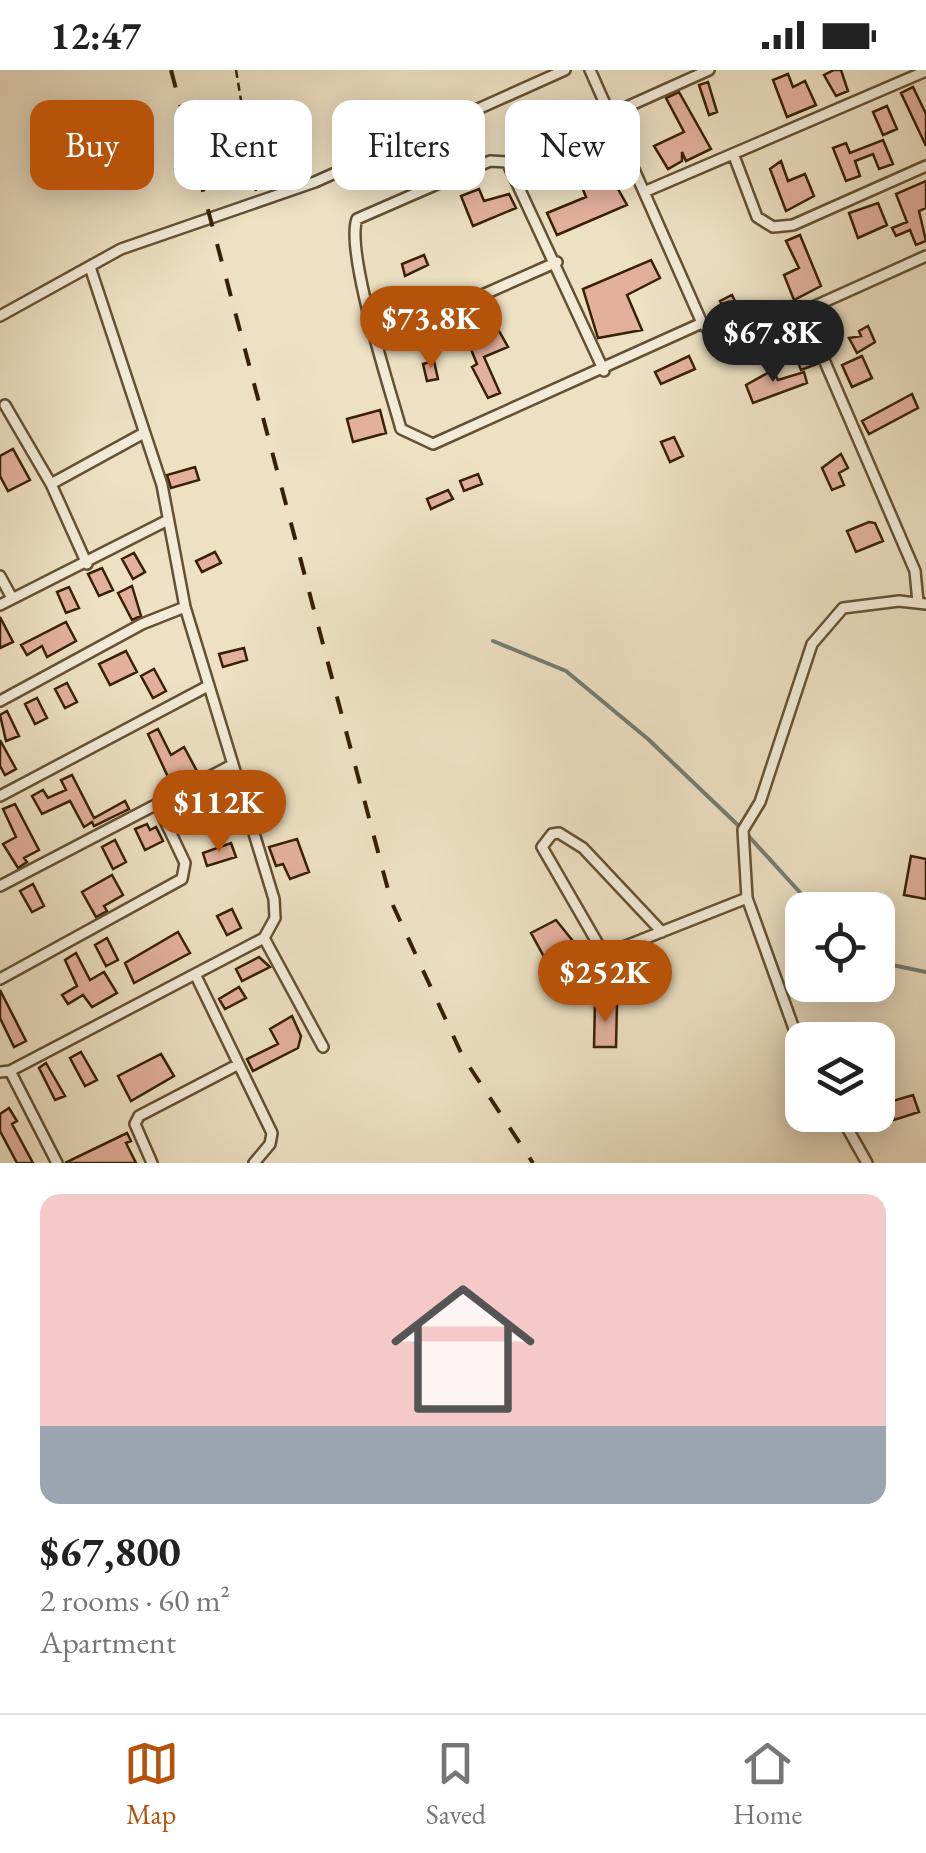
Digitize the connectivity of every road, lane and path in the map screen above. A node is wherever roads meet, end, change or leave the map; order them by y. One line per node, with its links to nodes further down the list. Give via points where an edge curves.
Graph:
1 (236, 70): 12 (path)
2 (565, 70): 12 (street)
3 (590, 70): 6 (street)
4 (709, 70): 7 (street)
5 (926, 71): 8 (street)
6 (605, 100)
7 (640, 101)
8 (734, 156): 9 (street, via 756,218 774,227 793,225); 11 (street)
9 (926, 166)
10 (640, 182): 11 (street)
11 (644, 192): 19 (street)
12 (257, 202): 15 (street, via 160,233)
13 (926, 256): 17 (street)
14 (557, 262): 16 (street); 20 (street); 20 (street, via 507,162 490,161 357,219 352,231 400,429 433,444)
15 (90, 267): 18 (street); 22 (street)
16 (471, 300)
17 (803, 311): 19 (street, via 724,347); 28 (street, via 915,570)
18 (0, 316)
19 (702, 323): 20 (street)
20 (604, 370)
21 (5, 406): 23 (street)
22 (144, 433): 23 (street); 24 (street)
23 (51, 484): 25 (street)
24 (168, 520): 25 (street); 30 (street)
25 (87, 564): 27 (street)
26 (0, 576): 27 (street)
27 (12, 598): 29 (street)
28 (922, 603): 37 (street, via 843,608 812,644 760,802 743,830)
29 (0, 604)
30 (185, 607): 31 (street); 32 (street)
31 (208, 686): 33 (street); 34 (street)
32 (0, 701)
33 (230, 766): 35 (street); 39 (street, via 274,899 275,918)
34 (0, 796)
35 (158, 804): 36 (street); 41 (street, via 185,863 182,879)
36 (0, 886)
37 (747, 898): 38 (street); 42 (street)
38 (662, 932): 38 (street, via 614,952 602,950 542,848 544,841 558,833 583,848)
39 (264, 938): 40 (street); 43 (street)
40 (196, 974): 44 (street); 45 (street)
41 (0, 979)
42 (792, 1022)
43 (323, 1047)
44 (237, 1064): 48 (street, via 140,1116 135,1124); 49 (street, via 272,1133)
45 (5, 1071): 47 (street)
46 (850, 1132): 50 (street)
47 (57, 1163)
48 (152, 1163)
49 (254, 1163)
50 (867, 1163)

